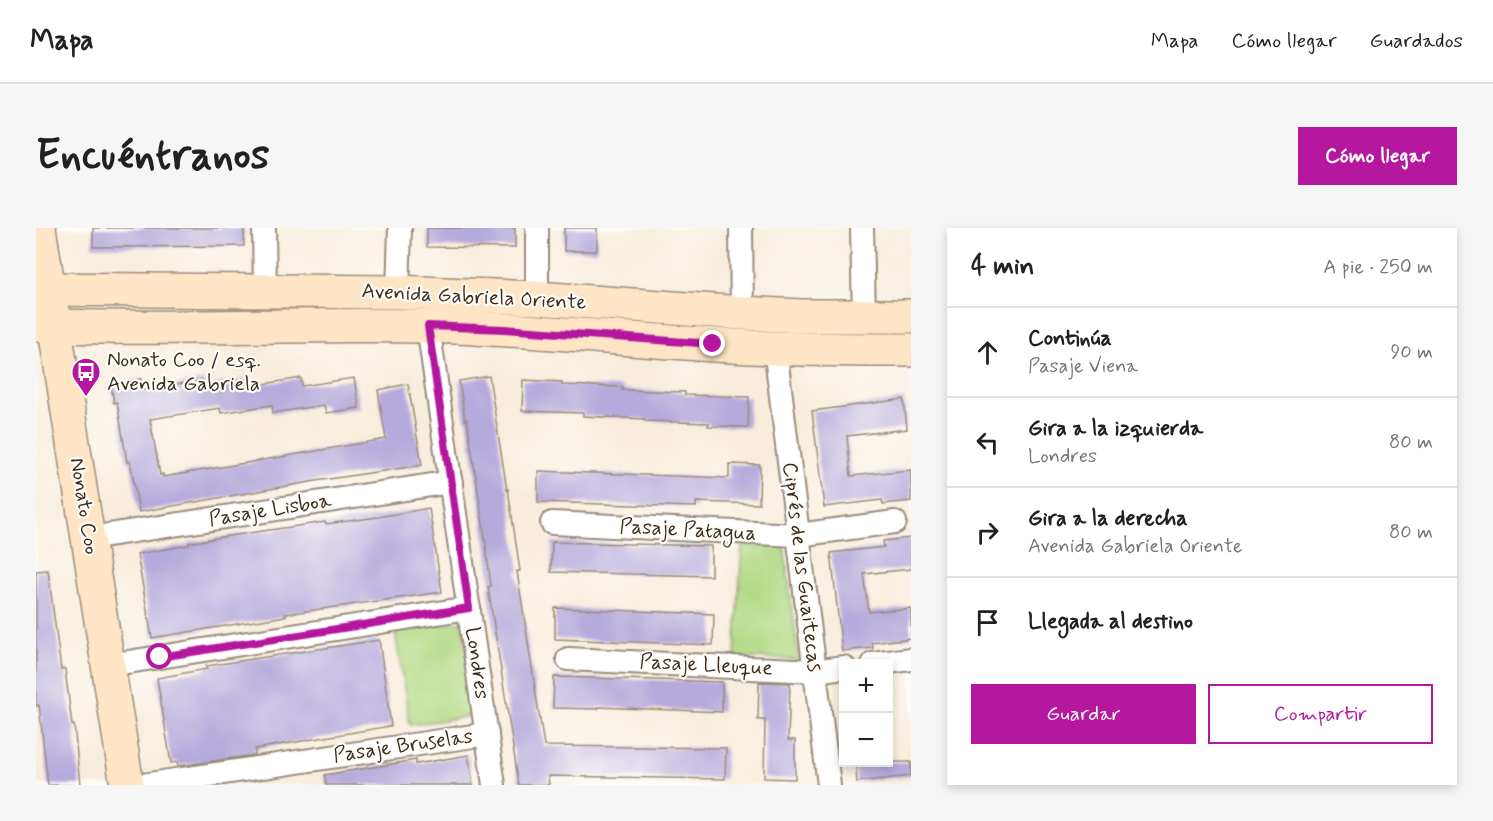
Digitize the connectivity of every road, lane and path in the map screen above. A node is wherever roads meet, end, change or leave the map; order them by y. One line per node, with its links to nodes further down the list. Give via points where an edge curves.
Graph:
1 (39, 228): 7 (main road, Nonato Coo)
2 (400, 228): 9 (street)
3 (537, 228): 10 (street)
4 (741, 228): 11 (street)
5 (862, 228): 12 (street)
6 (264, 237): 8 (street)
7 (42, 289): 8 (main road, Avenida Gabriela Oriente); 14 (main road, Nonato Coo)
8 (265, 291): 9 (main road, Avenida Gabriela Oriente)
9 (399, 292): 10 (main road, Avenida Gabriela Oriente)
10 (537, 298): 11 (main road, Avenida Gabriela Oriente)
11 (742, 313): 12 (main road, Avenida Gabriela Oriente)
12 (864, 316): 13 (main road, Avenida Gabriela Oriente)
13 (911, 316)
14 (45, 326): 15 (main road, Avenida Gabriela Oriente); 22 (main road, Nonato Coo)
15 (428, 326): 16 (main road, Avenida Gabriela Oriente); 18 (street, Londres)
16 (775, 348): 17 (main road, Avenida Gabriela Oriente); 21 (street, Ciprés de las Guaitecas)
17 (911, 350)
18 (451, 482): 22 (street, Pasaje Lisboa); 23 (street, Londres)
19 (895, 522): 21 (street, Pasaje Patagua)
20 (552, 523): 21 (street, Pasaje Patagua)
21 (798, 535): 29 (street, Ciprés de las Guaitecas)
22 (89, 538): 27 (main road, Nonato Coo)
23 (469, 608): 27 (street); 30 (street, Londres)
24 (568, 659): 29 (street, Pasaje Lleuque)
25 (911, 659): 26 (street)
26 (893, 661)
27 (109, 665): 31 (main road, Nonato Coo)
28 (839, 668): 29 (street, Pasaje Lleuque)
29 (814, 671): 34 (street, Ciprés de las Guaitecas)
30 (487, 734): 32 (street, Pasaje Bruselas); 33 (street, Londres)
31 (127, 785)
32 (142, 785)
33 (494, 785)
34 (828, 785)

